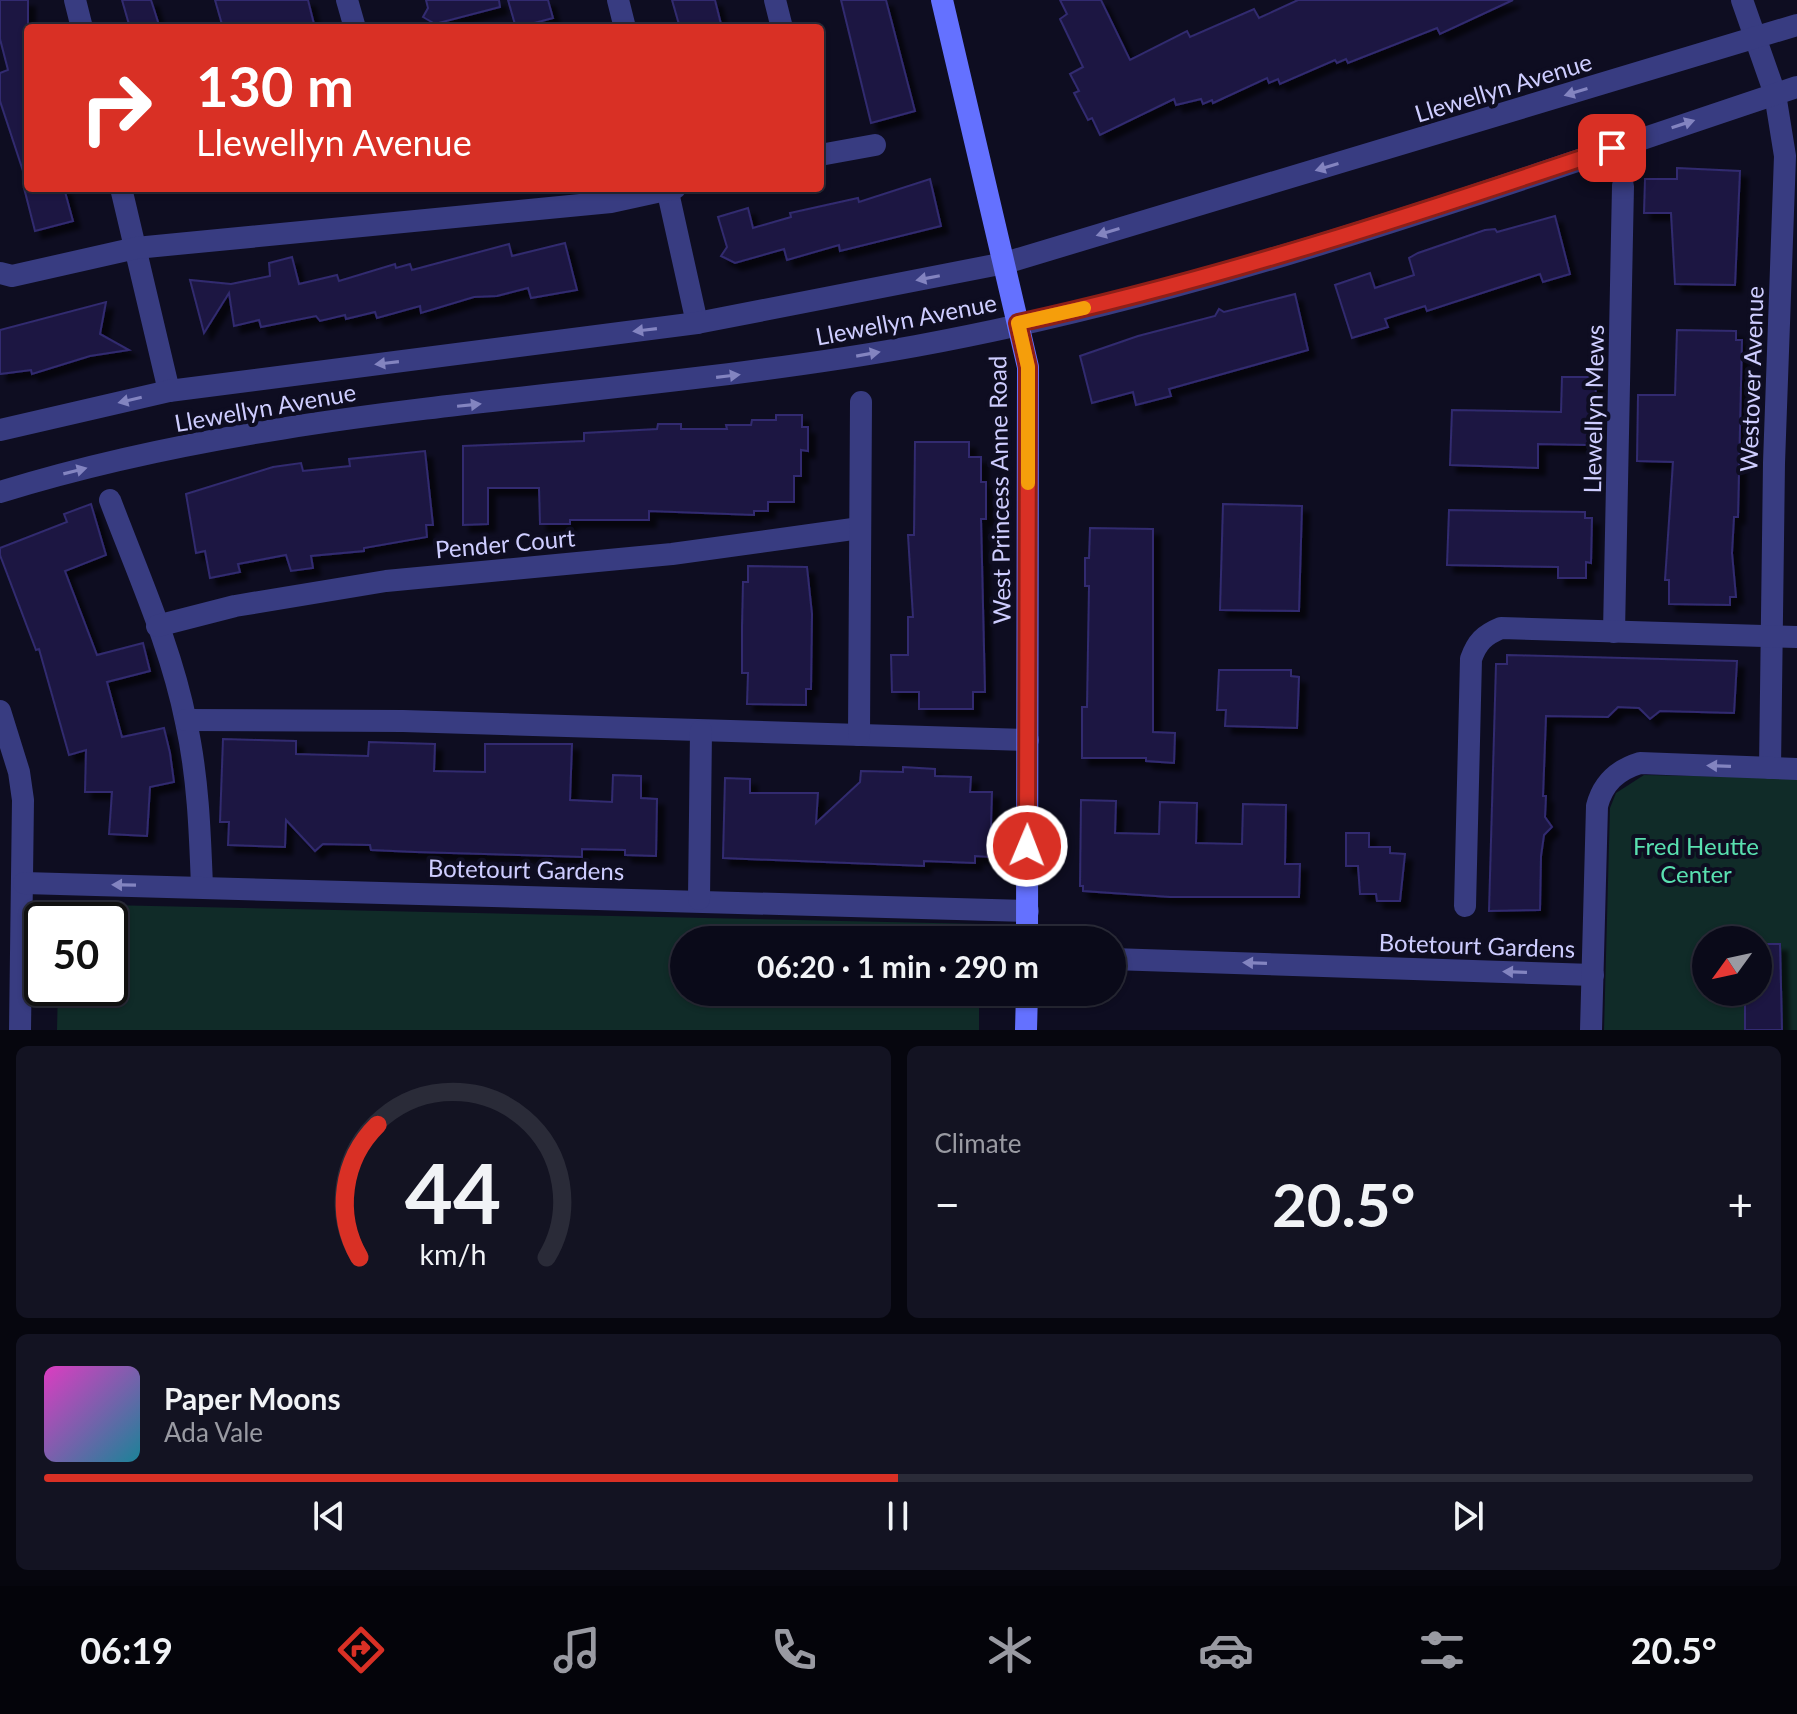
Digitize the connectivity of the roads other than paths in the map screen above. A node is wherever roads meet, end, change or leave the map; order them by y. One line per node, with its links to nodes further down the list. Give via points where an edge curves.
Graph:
1 (75, 0): 7 (street)
2 (347, 0): 8 (street)
3 (618, 0): 9 (street)
4 (775, 0): 10 (street)
5 (942, 0): 22 (main road, West Princess Anne Road)
6 (1742, 0): 12 (street, Westover Avenue)
7 (81, 24)
8 (354, 24)
9 (624, 24)
10 (781, 24)
11 (1797, 25): 12 (street, Llewellyn Avenue)
12 (1758, 38): 13 (street, Westover Avenue); 22 (street, Llewellyn Avenue, one-way to 22)
13 (1786, 90): 20 (street, Westover Avenue, via 1785,156); 25 (street, Llewellyn Avenue, one-way to 13, via 1189,282 1363,231)
14 (875, 145): 15 (street)
15 (824, 154)
16 (1623, 186): 33 (street, Llewellyn Mews)
17 (122, 192): 21 (street)
18 (656, 192): 21 (street, via 611,202)
19 (671, 192): 24 (street)
20 (1791, 196): 34 (street, Westover Avenue, via 1774,463)
21 (136, 248): 23 (street, via 12,276); 26 (street)
22 (1005, 263): 24 (street, Llewellyn Avenue, one-way to 24); 25 (main road, West Princess Anne Road)
23 (0, 273)
24 (697, 323): 26 (street, Llewellyn Avenue, one-way to 26)
25 (1018, 323): 29 (street, Llewellyn Avenue, one-way to 25, via 128,458 292,426 740,375); 40 (main road, West Princess Anne Road, via 1028,367)
26 (169, 391): 28 (street, Llewellyn Avenue, one-way to 28)
27 (861, 402): 31 (street)
28 (0, 430)
29 (0, 492)
30 (110, 500): 32 (street)
31 (860, 528): 32 (street, Pender Court, via 672,554 386,581 235,606); 39 (street)
32 (157, 626): 37 (street)
33 (1614, 632): 34 (street); 46 (street, via 1501,628 1476,645 1471,659)
34 (1772, 636): 35 (street); 41 (street, Westover Avenue)
35 (1797, 637)
36 (0, 711): 43 (street, via 19,772)
37 (186, 720): 38 (street); 44 (street, via 199,813)
38 (701, 731): 39 (street); 45 (street)
39 (859, 735): 40 (street)
40 (1028, 740): 47 (main road, West Princess Anne Road)
41 (1770, 768): 42 (street, Botetourt Gardens); 50 (street, Botetourt Gardens, one-way to 50, via 1640,763 1610,779 1597,806)
42 (1797, 769)
43 (24, 883): 44 (street, Botetourt Gardens, one-way to 43); 52 (street)
44 (202, 887): 45 (street, Botetourt Gardens)
45 (699, 899): 47 (street, Botetourt Gardens)
46 (1465, 906)
47 (1028, 911): 48 (main road, West Princess Anne Road)
48 (1027, 926)
49 (1126, 959): 50 (street, Botetourt Gardens, one-way to 49)
50 (1593, 975): 54 (street)
51 (1027, 1006): 53 (main road)
52 (20, 1030)
53 (1026, 1030)
54 (1591, 1030)

